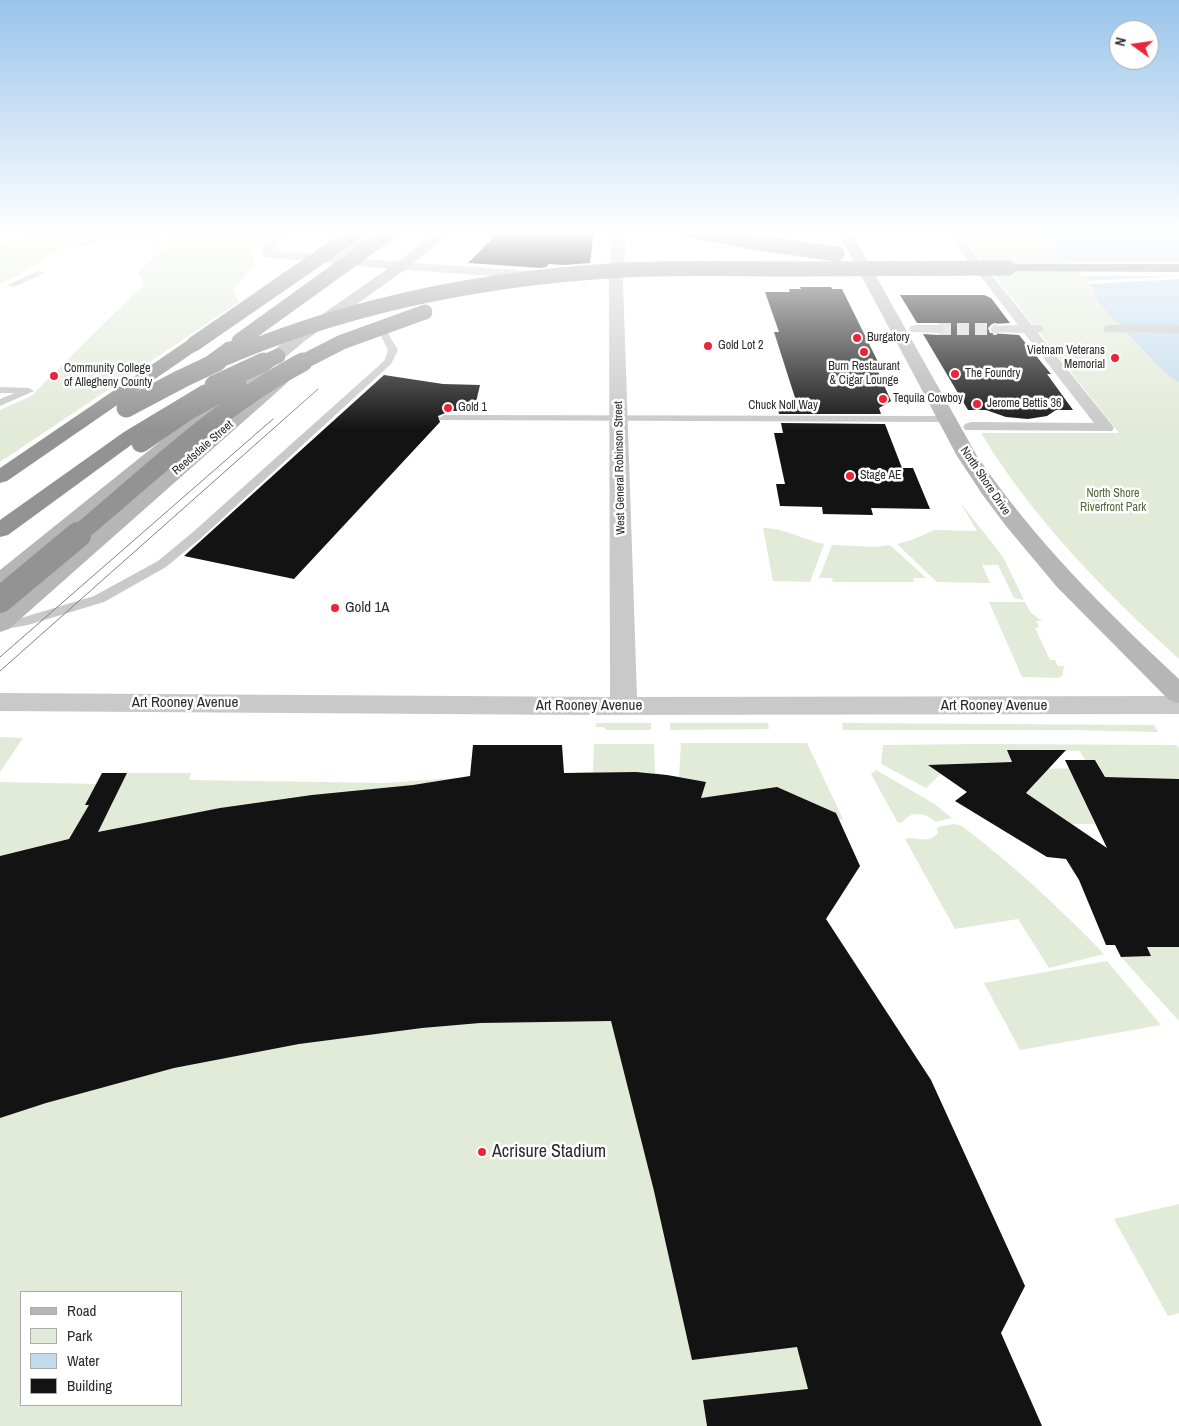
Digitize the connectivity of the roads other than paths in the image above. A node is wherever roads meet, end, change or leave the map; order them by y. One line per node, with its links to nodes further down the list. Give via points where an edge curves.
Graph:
1 (263, 297): 26 (highway, bridge)
2 (301, 297): 28 (highway, bridge, via 98,446)
3 (356, 297): 25 (main road, Reedsdale Street, via 300,337)
4 (373, 297): 34 (main road, Reedsdale Street)
5 (424, 297): 27 (highway, bridge, via 275,337 211,363 158,389)
6 (470, 297): 28 (highway, bridge, via 389,316 320,338 251,367 214,385 131,436)
7 (489, 297): 30 (highway, bridge, via 386,323 317,347 225,389 141,443)
8 (493, 297): 33 (highway, bridge, via 442,307 389,324 342,342 270,379 197,435)
9 (617, 297): 22 (street, West General Robinson Street)
10 (880, 297): 23 (main road, North Shore Drive)
11 (1005, 297): 15 (street)
12 (916, 329): 13 (street)
13 (939, 329)
14 (997, 329): 15 (street)
15 (1032, 329): 24 (street, via 1106,428)
16 (1110, 329): 17 (street)
17 (1179, 329)
18 (383, 332): 34 (lane, via 393,350 388,362 162,564 98,599 23,622)
19 (0, 390): 20 (lane, via 28,391)
20 (0, 403)
21 (444, 418): 22 (lane, Chuck Noll Way)
22 (620, 419): 23 (lane, Chuck Noll Way); 38 (street, West General Robinson Street)
23 (947, 419): 35 (main road, North Shore Drive, via 984,484 1040,555)
24 (971, 427)
25 (133, 473): 31 (main road); 32 (main road, Reedsdale Street)
26 (0, 477)
27 (0, 487)
28 (35, 504): 29 (highway)
29 (0, 530)
30 (0, 552)
31 (0, 566)
32 (0, 582)
33 (0, 600)
34 (0, 625)
35 (1179, 694)
36 (0, 702): 38 (street, Art Rooney Avenue)
37 (1179, 705): 38 (street, Art Rooney Avenue)
38 (624, 706)

